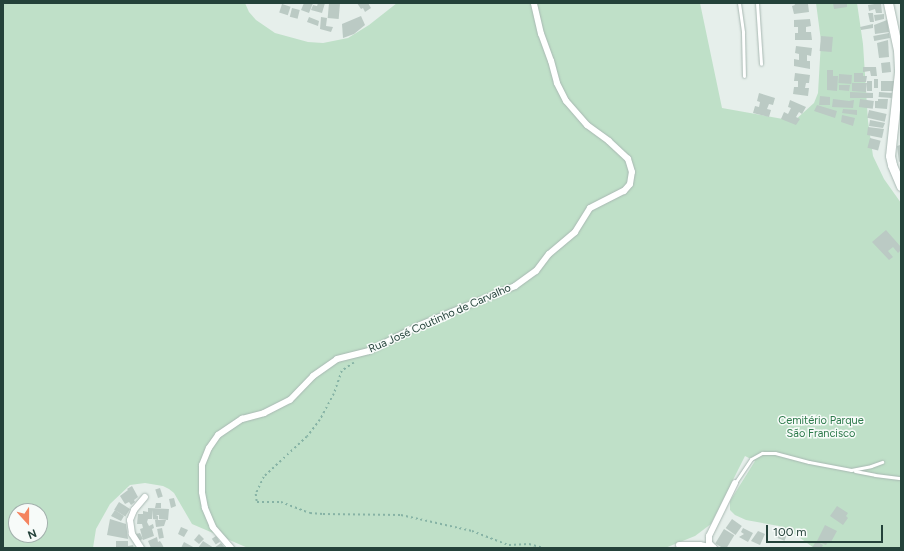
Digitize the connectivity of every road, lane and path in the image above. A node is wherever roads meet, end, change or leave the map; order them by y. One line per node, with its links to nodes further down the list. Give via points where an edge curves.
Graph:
1 (534, 3): 8 (street, Rua José Coutinho de Carvalho, via 541,34 566,101 587,125 628,159 632,172 630,184 624,192 590,208 575,232 549,254 536,271 515,286 420,325)
2 (740, 3): 6 (lane)
3 (757, 3): 5 (lane)
4 (888, 3): 7 (street, via 900,72 890,156)
5 (761, 64)
6 (744, 76)
7 (901, 186)
8 (364, 353): 18 (street, Rua José Coutinho de Carvalho, via 331,362 290,400 237,422 213,441 202,465 203,501 213,527); 19 (path, via 342,371 334,394 320,420 307,437 264,477 255,500 281,502 310,513 327,515 401,515 472,531 509,545 529,544)
9 (882, 462): 10 (lane)
10 (852, 470): 11 (lane); 12 (lane, via 775,452 762,453 751,459)
11 (901, 478)
12 (735, 483): 14 (street)
13 (145, 497): 17 (street, via 132,512 130,520 132,534)
14 (709, 536): 15 (street, via 700,542); 20 (street, via 709,543)
15 (686, 545): 16 (street); 20 (street)
16 (679, 546)
17 (141, 548)
18 (231, 548)
19 (544, 548)
20 (714, 548)

